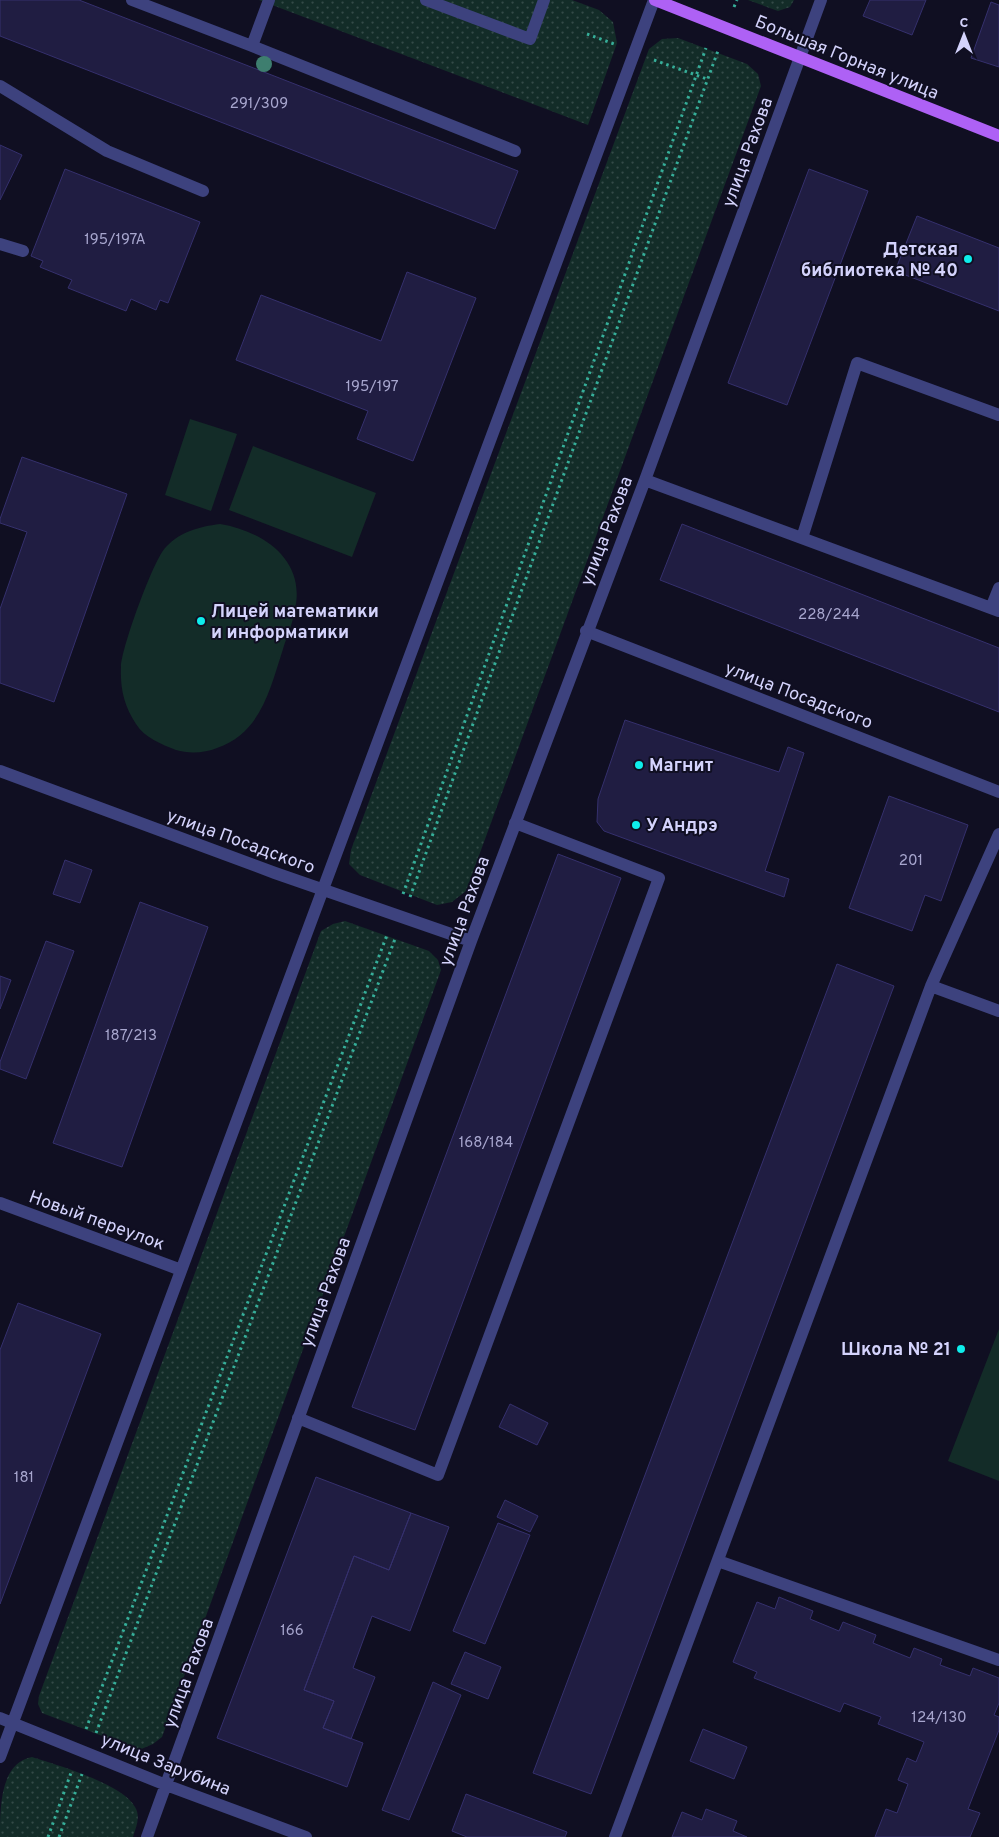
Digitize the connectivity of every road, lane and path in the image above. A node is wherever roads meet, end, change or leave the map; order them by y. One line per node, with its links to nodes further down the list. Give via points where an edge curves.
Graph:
1 (132, 0): 10 (street)
2 (269, 0): 10 (street)
3 (426, 0): 4 (street, via 530,39)
4 (544, 0)
5 (654, 0): 7 (main road, Большая Горная улица); 32 (street)
6 (821, 0): 12 (street, улица Рахова)
7 (727, 28): 12 (main road, Большая Горная улица); 15 (path)
8 (587, 34): 9 (path)
9 (617, 45)
10 (252, 46): 18 (street)
11 (706, 48): 14 (path)
12 (800, 56): 17 (main road, Большая Горная улица); 23 (street, улица Рахова)
13 (646, 57): 14 (path)
14 (696, 76): 15 (path); 33 (path)
15 (707, 80): 33 (path)
16 (0, 86): 19 (street, via 107,151)
17 (999, 136)
18 (514, 151)
19 (203, 191)
20 (0, 244): 21 (street)
21 (24, 251)
22 (999, 415): 24 (street, via 857,363)
23 (644, 480): 24 (street); 27 (street, улица Рахова)
24 (802, 538): 26 (street)
25 (999, 588): 26 (street)
26 (995, 609)
27 (586, 631): 29 (street, улица Посадского); 30 (street, улица Рахова)
28 (0, 771): 32 (street, улица Посадского)
29 (999, 792)
30 (514, 823): 34 (street, улица Рахова); 39 (street, via 659,878 656,887 438,1474)
31 (999, 834): 35 (street)
32 (324, 890): 33 (street, улица Посадского); 38 (street)
33 (399, 915): 34 (street, улица Посадского); 44 (path); 44 (path, via 98,1693)
34 (471, 941): 39 (street, улица Рахова)
35 (931, 986): 36 (street); 40 (street)
36 (999, 1011)
37 (0, 1203): 38 (street, Новый переулок)
38 (181, 1270): 43 (street)
39 (298, 1418): 46 (street, улица Рахова)
40 (718, 1560): 41 (street); 51 (street)
41 (999, 1660)
42 (0, 1718): 43 (street, улица Зарубина)
43 (13, 1723): 44 (street, улица Зарубина); 45 (street)
44 (84, 1751): 46 (street, улица Зарубина); 47 (path); 48 (path)
45 (0, 1757)
46 (166, 1785): 49 (street, улица Рахова); 50 (street, улица Зарубина)
47 (48, 1837)
48 (59, 1837)
49 (147, 1837)
50 (306, 1837)
51 (615, 1837)

